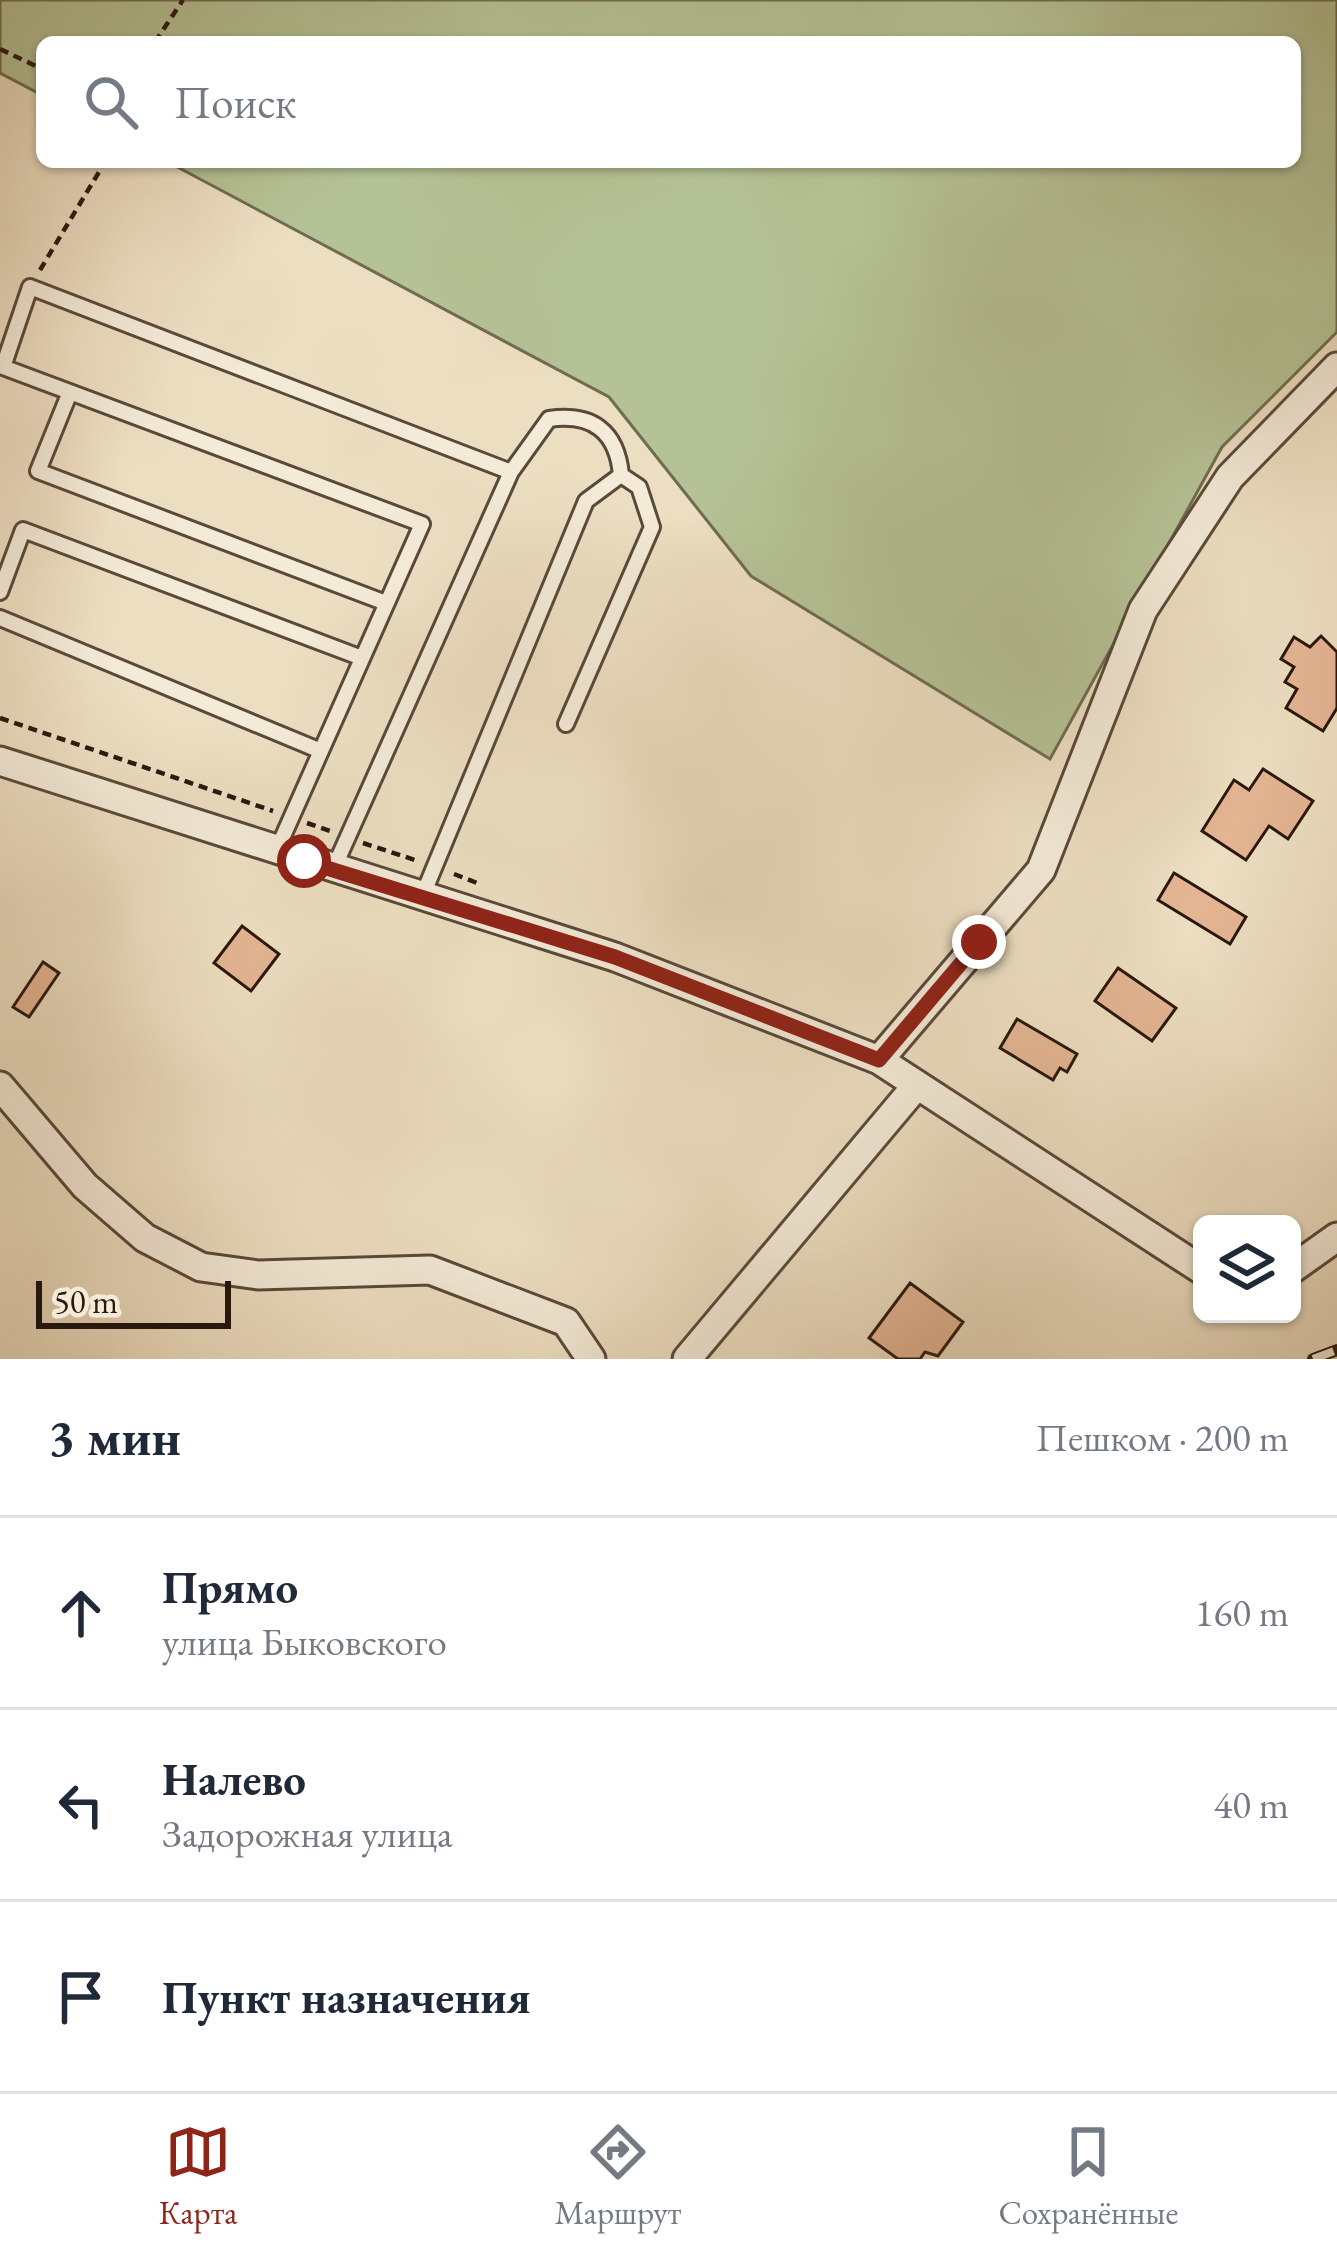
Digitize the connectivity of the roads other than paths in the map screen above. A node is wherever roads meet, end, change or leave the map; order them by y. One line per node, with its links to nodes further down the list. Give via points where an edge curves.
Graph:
1 (1337, 367): 15 (street, via 1230,477 1143,610 1041,870)
2 (70, 392): 3 (lane, via 3,367 30,287); 6 (lane, via 38,471); 6 (lane, via 422,524)
3 (511, 472): 4 (lane, via 549,418 575,415 606,430); 13 (lane)
4 (620, 475): 9 (lane, via 639,487 652,527); 14 (lane, via 586,501)
5 (0, 592): 8 (lane, via 23,530)
6 (386, 603): 8 (lane)
7 (0, 619): 10 (lane)
8 (362, 658): 10 (lane)
9 (566, 724)
10 (320, 752): 12 (lane)
11 (0, 761): 12 (street)
12 (276, 852): 13 (street)
13 (333, 870): 14 (street)
14 (422, 897): 15 (street, via 615,957)
15 (879, 1060): 16 (street)
16 (916, 1085): 20 (street); 22 (street)
17 (0, 1086): 21 (street, via 86,1186 145,1238 200,1268 258,1275 430,1270 566,1322)
18 (1337, 1237): 19 (street)
19 (1301, 1263)
20 (1193, 1264)
21 (591, 1359)
22 (687, 1359)

